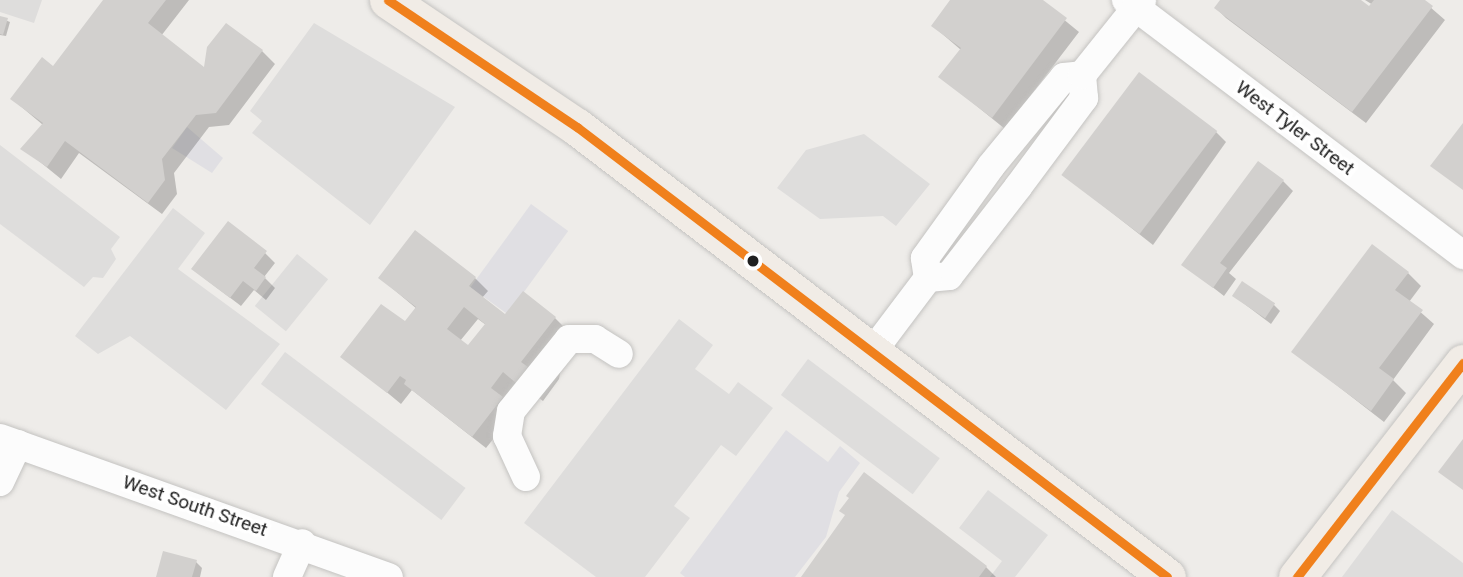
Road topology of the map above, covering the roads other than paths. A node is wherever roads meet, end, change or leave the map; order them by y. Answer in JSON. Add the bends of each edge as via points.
{"nodes":[{"id":1,"x":388,"y":0,"type":"edge"},
{"id":2,"x":1135,"y":2,"type":"edge"},
{"id":3,"x":1082,"y":75,"type":"junction"},
{"id":4,"x":1463,"y":255,"type":"edge"},
{"id":5,"x":928,"y":278,"type":"junction"},
{"id":6,"x":873,"y":351,"type":"junction"},
{"id":7,"x":619,"y":354,"type":"dead end"},
{"id":8,"x":1463,"y":363,"type":"edge"},
{"id":9,"x":9,"y":441,"type":"edge"},
{"id":10,"x":526,"y":477,"type":"dead end"},
{"id":11,"x":0,"y":482,"type":"edge"},
{"id":12,"x":302,"y":543,"type":"junction"},
{"id":13,"x":287,"y":577,"type":"edge"},
{"id":14,"x":389,"y":577,"type":"edge"},
{"id":15,"x":1167,"y":577,"type":"edge"},
{"id":16,"x":1297,"y":577,"type":"edge"}],
"edges":[{"from":1,"to":6,"type":"main road","via":[[548,105]]},
{"from":2,"to":3,"type":"street"},
{"from":2,"to":4,"type":"street","name":"West Tyler Street"},
{"from":3,"to":5,"type":"street","via":[[1064,77],[991,166],[925,258]]},
{"from":3,"to":5,"type":"street","via":[[1084,98],[1018,187],[949,276]]},
{"from":5,"to":6,"type":"street"},
{"from":6,"to":15,"type":"main road"},
{"from":7,"to":10,"type":"street","via":[[595,339],[569,339],[511,411],[506,430]]},
{"from":8,"to":16,"type":"main road"},
{"from":9,"to":11,"type":"street"},
{"from":9,"to":12,"type":"street","name":"West South Street"},
{"from":12,"to":13,"type":"street"},
{"from":12,"to":14,"type":"street","name":"West South Street"}]}
